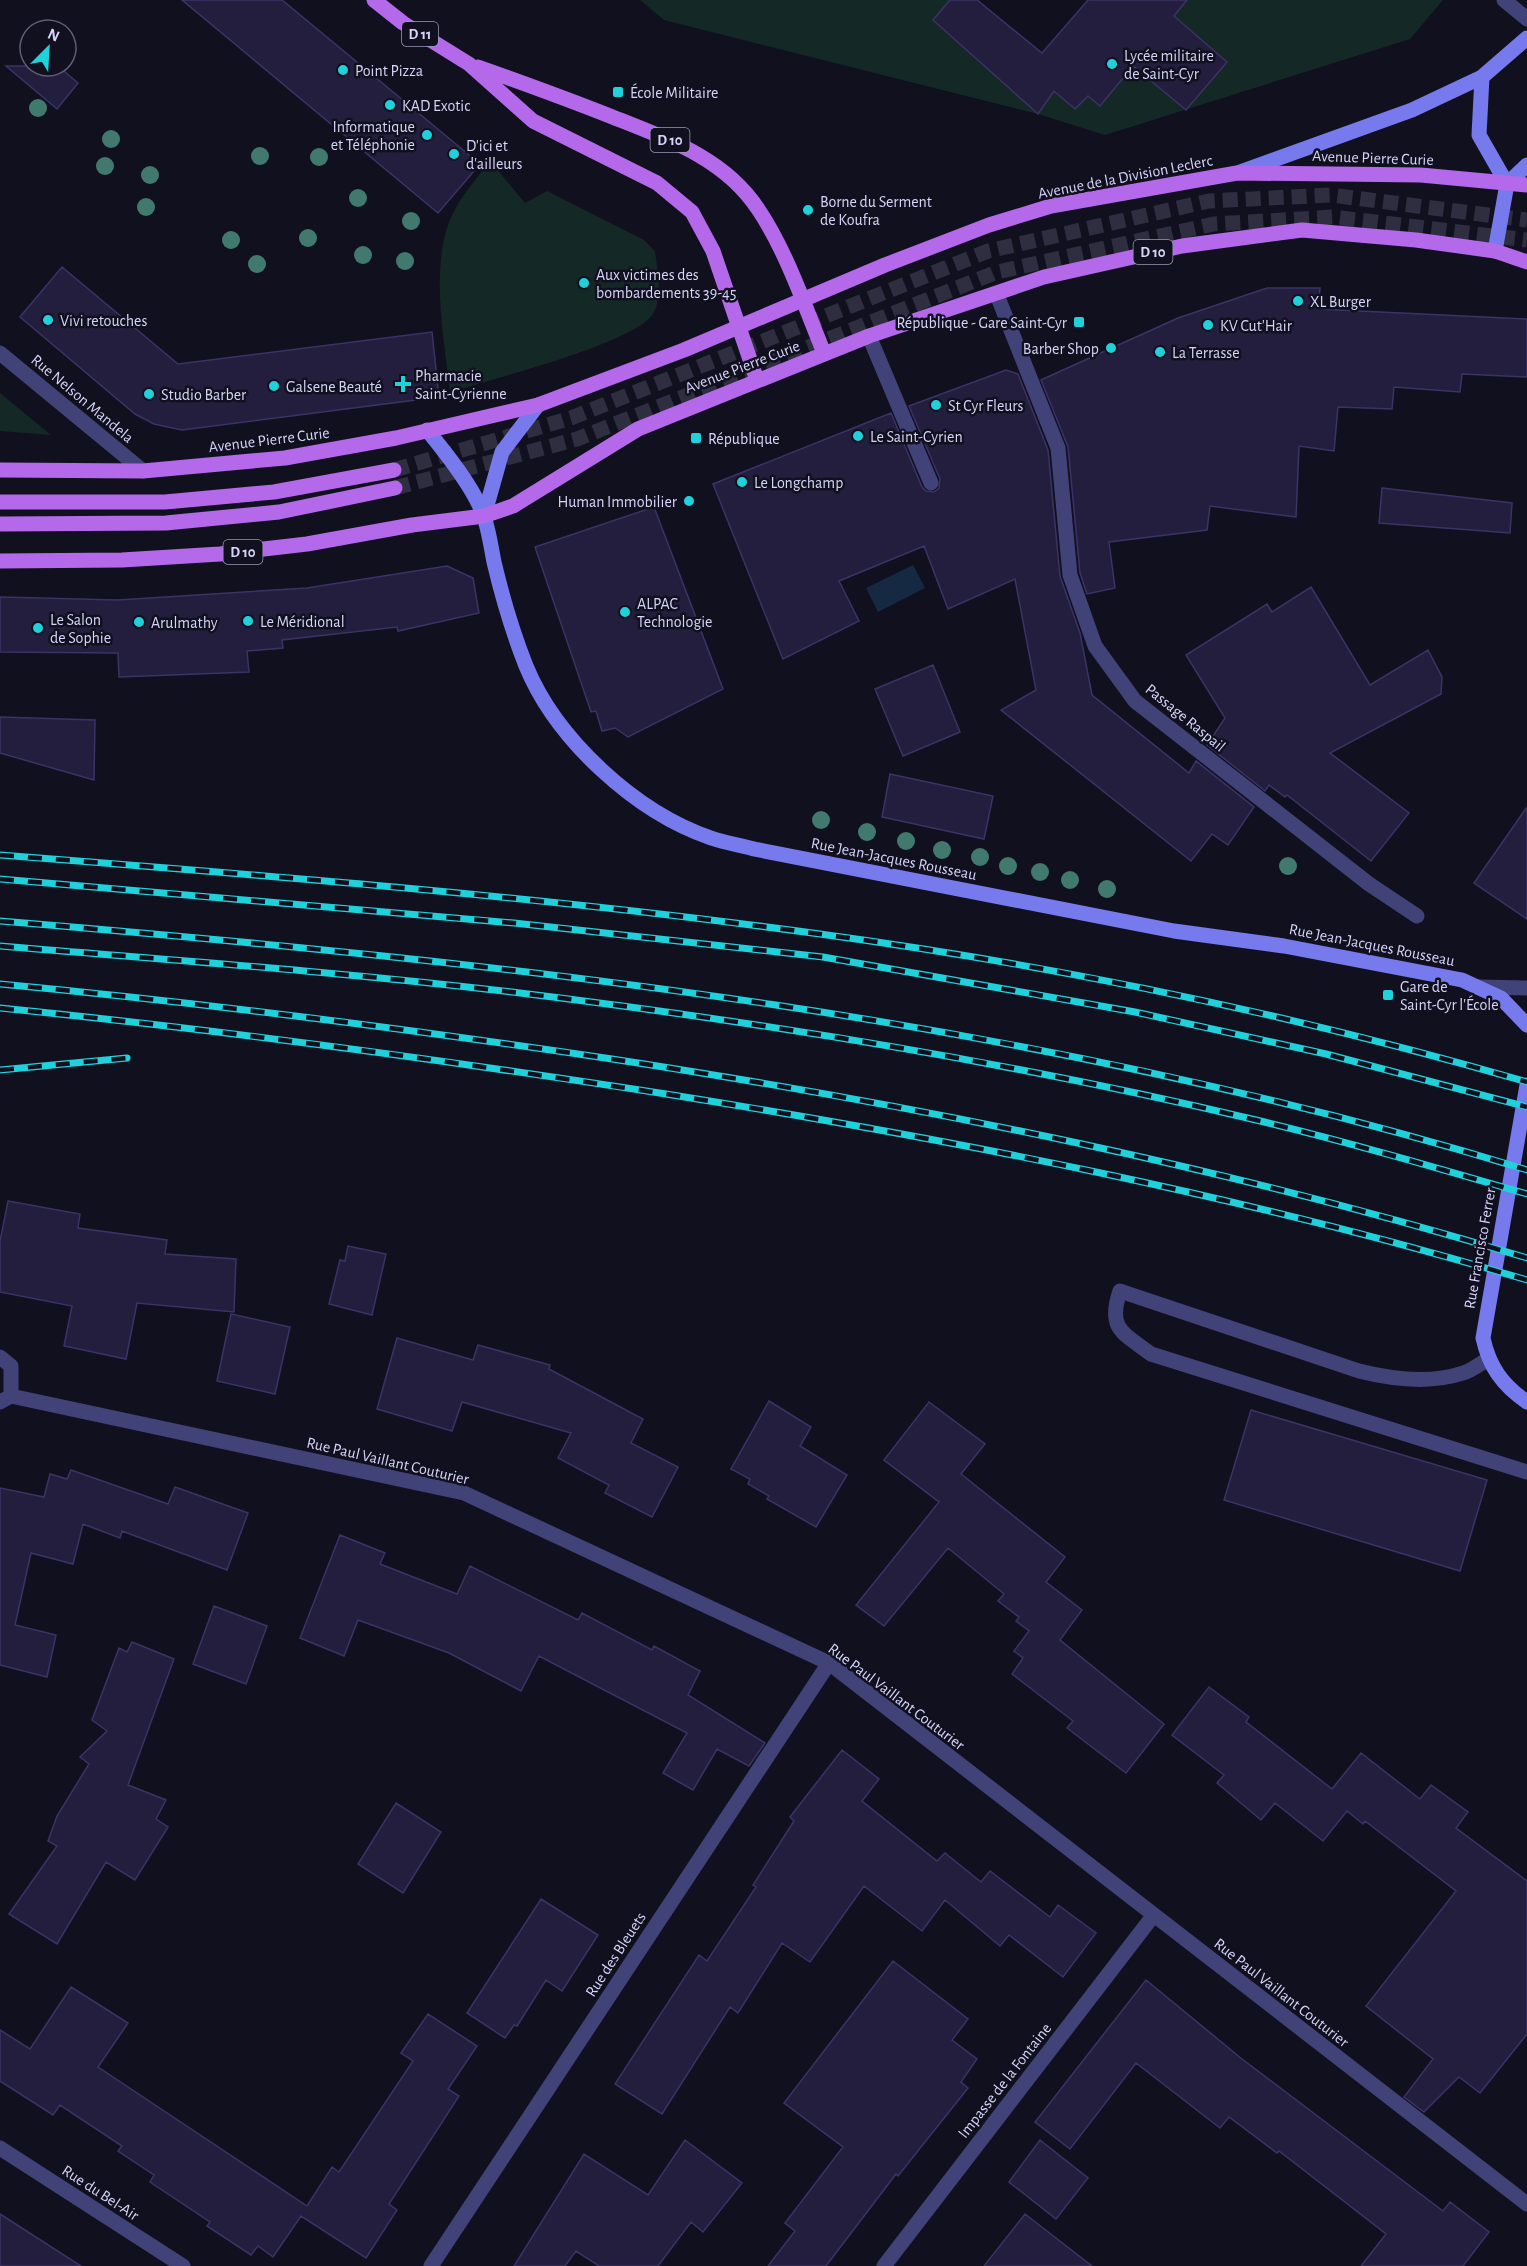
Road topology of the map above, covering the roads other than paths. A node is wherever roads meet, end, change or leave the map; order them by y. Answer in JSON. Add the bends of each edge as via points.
{"nodes":[{"id":1,"x":374,"y":0,"type":"edge"},
{"id":2,"x":1504,"y":0,"type":"edge"},
{"id":3,"x":1527,"y":19,"type":"edge"},
{"id":4,"x":1527,"y":38,"type":"edge"},
{"id":5,"x":470,"y":64,"type":"junction"},
{"id":6,"x":1482,"y":77,"type":"junction"},
{"id":7,"x":1527,"y":165,"type":"edge"},
{"id":8,"x":1237,"y":173,"type":"junction"},
{"id":9,"x":1507,"y":184,"type":"junction"},
{"id":10,"x":1527,"y":185,"type":"edge"},
{"id":11,"x":1495,"y":251,"type":"junction"},
{"id":12,"x":1527,"y":262,"type":"edge"},
{"id":13,"x":997,"y":294,"type":"junction"},
{"id":14,"x":801,"y":299,"type":"junction"},
{"id":15,"x":740,"y":325,"type":"junction"},
{"id":16,"x":869,"y":336,"type":"junction"},
{"id":17,"x":0,"y":353,"type":"edge"},
{"id":18,"x":824,"y":353,"type":"junction"},
{"id":19,"x":757,"y":380,"type":"junction"},
{"id":20,"x":538,"y":405,"type":"junction"},
{"id":21,"x":427,"y":430,"type":"junction"},
{"id":22,"x":0,"y":470,"type":"edge"},
{"id":23,"x":394,"y":470,"type":"tunnel mouth"},
{"id":24,"x":143,"y":471,"type":"junction"},
{"id":25,"x":931,"y":483,"type":"dead end"},
{"id":26,"x":395,"y":488,"type":"tunnel mouth"},
{"id":27,"x":0,"y":502,"type":"edge"},
{"id":28,"x":484,"y":516,"type":"junction"},
{"id":29,"x":0,"y":525,"type":"edge"},
{"id":30,"x":0,"y":561,"type":"edge"},
{"id":31,"x":1417,"y":916,"type":"dead end"},
{"id":32,"x":1478,"y":987,"type":"junction"},
{"id":33,"x":1527,"y":988,"type":"edge"},
{"id":34,"x":1527,"y":1025,"type":"edge"},
{"id":35,"x":1527,"y":1085,"type":"edge"},
{"id":36,"x":0,"y":1357,"type":"edge"},
{"id":37,"x":1488,"y":1359,"type":"junction"},
{"id":38,"x":6,"y":1399,"type":"edge"},
{"id":39,"x":1527,"y":1402,"type":"edge"},
{"id":40,"x":1527,"y":1472,"type":"edge"},
{"id":41,"x":829,"y":1663,"type":"junction"},
{"id":42,"x":1153,"y":1916,"type":"junction"},
{"id":43,"x":0,"y":2148,"type":"edge"},
{"id":44,"x":1527,"y":2204,"type":"edge"},
{"id":45,"x":183,"y":2266,"type":"edge"},
{"id":46,"x":431,"y":2266,"type":"edge"},
{"id":47,"x":884,"y":2266,"type":"edge"}],
"edges":[{"from":1,"to":5,"type":"main road","number":"D 11","via":[[403,23]]},
{"from":2,"to":3,"type":"street"},
{"from":4,"to":6,"type":"street","name":"Avenue de la Division Leclerc"},
{"from":5,"to":14,"type":"main road","number":"D 10","via":[[683,145],[723,170],[758,208]]},
{"from":5,"to":15,"type":"main road","via":[[533,121],[657,183],[692,212],[713,251]]},
{"from":6,"to":8,"type":"street","name":"Avenue de la Division Leclerc","via":[[1412,110]]},
{"from":6,"to":9,"type":"street","via":[[1479,135]]},
{"from":7,"to":9,"type":"street"},
{"from":8,"to":9,"type":"main road","name":"Avenue Pierre Curie","via":[[1421,175]]},
{"from":8,"to":14,"type":"main road","name":"Avenue de la Division Leclerc","via":[[1051,206],[989,225]]},
{"from":9,"to":10,"type":"main road"},
{"from":9,"to":11,"type":"street"},
{"from":11,"to":12,"type":"main road","number":"D 10"},
{"from":11,"to":13,"type":"main road","number":"D 10","via":[[1302,230],[1182,246],[1044,277]]},
{"from":13,"to":16,"type":"main road","number":"D 10"},
{"from":13,"to":31,"type":"street","name":"Passage Raspail","via":[[1058,448],[1070,575],[1095,646],[1135,701],[1369,884]]},
{"from":14,"to":15,"type":"main road","name":"Avenue Pierre Curie"},
{"from":14,"to":18,"type":"main road"},
{"from":15,"to":19,"type":"main road"},
{"from":15,"to":20,"type":"main road","name":"Avenue Pierre Curie"},
{"from":16,"to":18,"type":"main road","number":"D 10"},
{"from":16,"to":25,"type":"street"},
{"from":17,"to":24,"type":"street","name":"Rue Nelson Mandela"},
{"from":18,"to":19,"type":"main road","name":"Avenue Pierre Curie","number":"D 10"},
{"from":19,"to":28,"type":"main road","name":"Avenue Pierre Curie","number":"D 10","via":[[638,429],[513,506]]},
{"from":20,"to":21,"type":"main road","name":"Avenue Pierre Curie"},
{"from":20,"to":28,"type":"street","via":[[502,452]]},
{"from":21,"to":24,"type":"main road","name":"Avenue Pierre Curie","via":[[285,458]]},
{"from":21,"to":28,"type":"street","via":[[451,460]]},
{"from":22,"to":24,"type":"main road","name":"Avenue Pierre Curie"},
{"from":23,"to":27,"type":"main road","via":[[274,492],[165,502]]},
{"from":26,"to":29,"type":"main road","number":"D 10","via":[[279,512],[166,523]]},
{"from":28,"to":30,"type":"main road","name":"Avenue Pierre Curie","number":"D 10","via":[[220,554]]},
{"from":28,"to":32,"type":"street","name":"Rue Jean-Jacques Rousseau","via":[[526,667],[562,729],[624,788],[662,814],[709,837],[1174,931],[1284,945],[1462,980]]},
{"from":32,"to":33,"type":"street"},
{"from":32,"to":34,"type":"street","via":[[1501,998]]},
{"from":35,"to":37,"type":"street","name":"Rue Francisco Ferrer","via":[[1486,1312],[1483,1338]]},
{"from":36,"to":38,"type":"street","via":[[11,1366]]},
{"from":37,"to":39,"type":"street","name":"Rue Francisco Ferrer","via":[[1498,1376]]},
{"from":37,"to":40,"type":"street","via":[[1463,1373],[1390,1378],[1120,1291],[1113,1311],[1118,1330],[1151,1354]]},
{"from":38,"to":41,"type":"street","name":"Rue Paul Vaillant Couturier","via":[[464,1493]]},
{"from":41,"to":42,"type":"street","name":"Rue Paul Vaillant Couturier"},
{"from":41,"to":46,"type":"street","name":"Rue des Bleuets"},
{"from":42,"to":44,"type":"street","name":"Rue Paul Vaillant Couturier"},
{"from":42,"to":47,"type":"street","name":"Impasse de la Fontaine"},
{"from":43,"to":45,"type":"street","name":"Rue du Bel-Air"}]}
